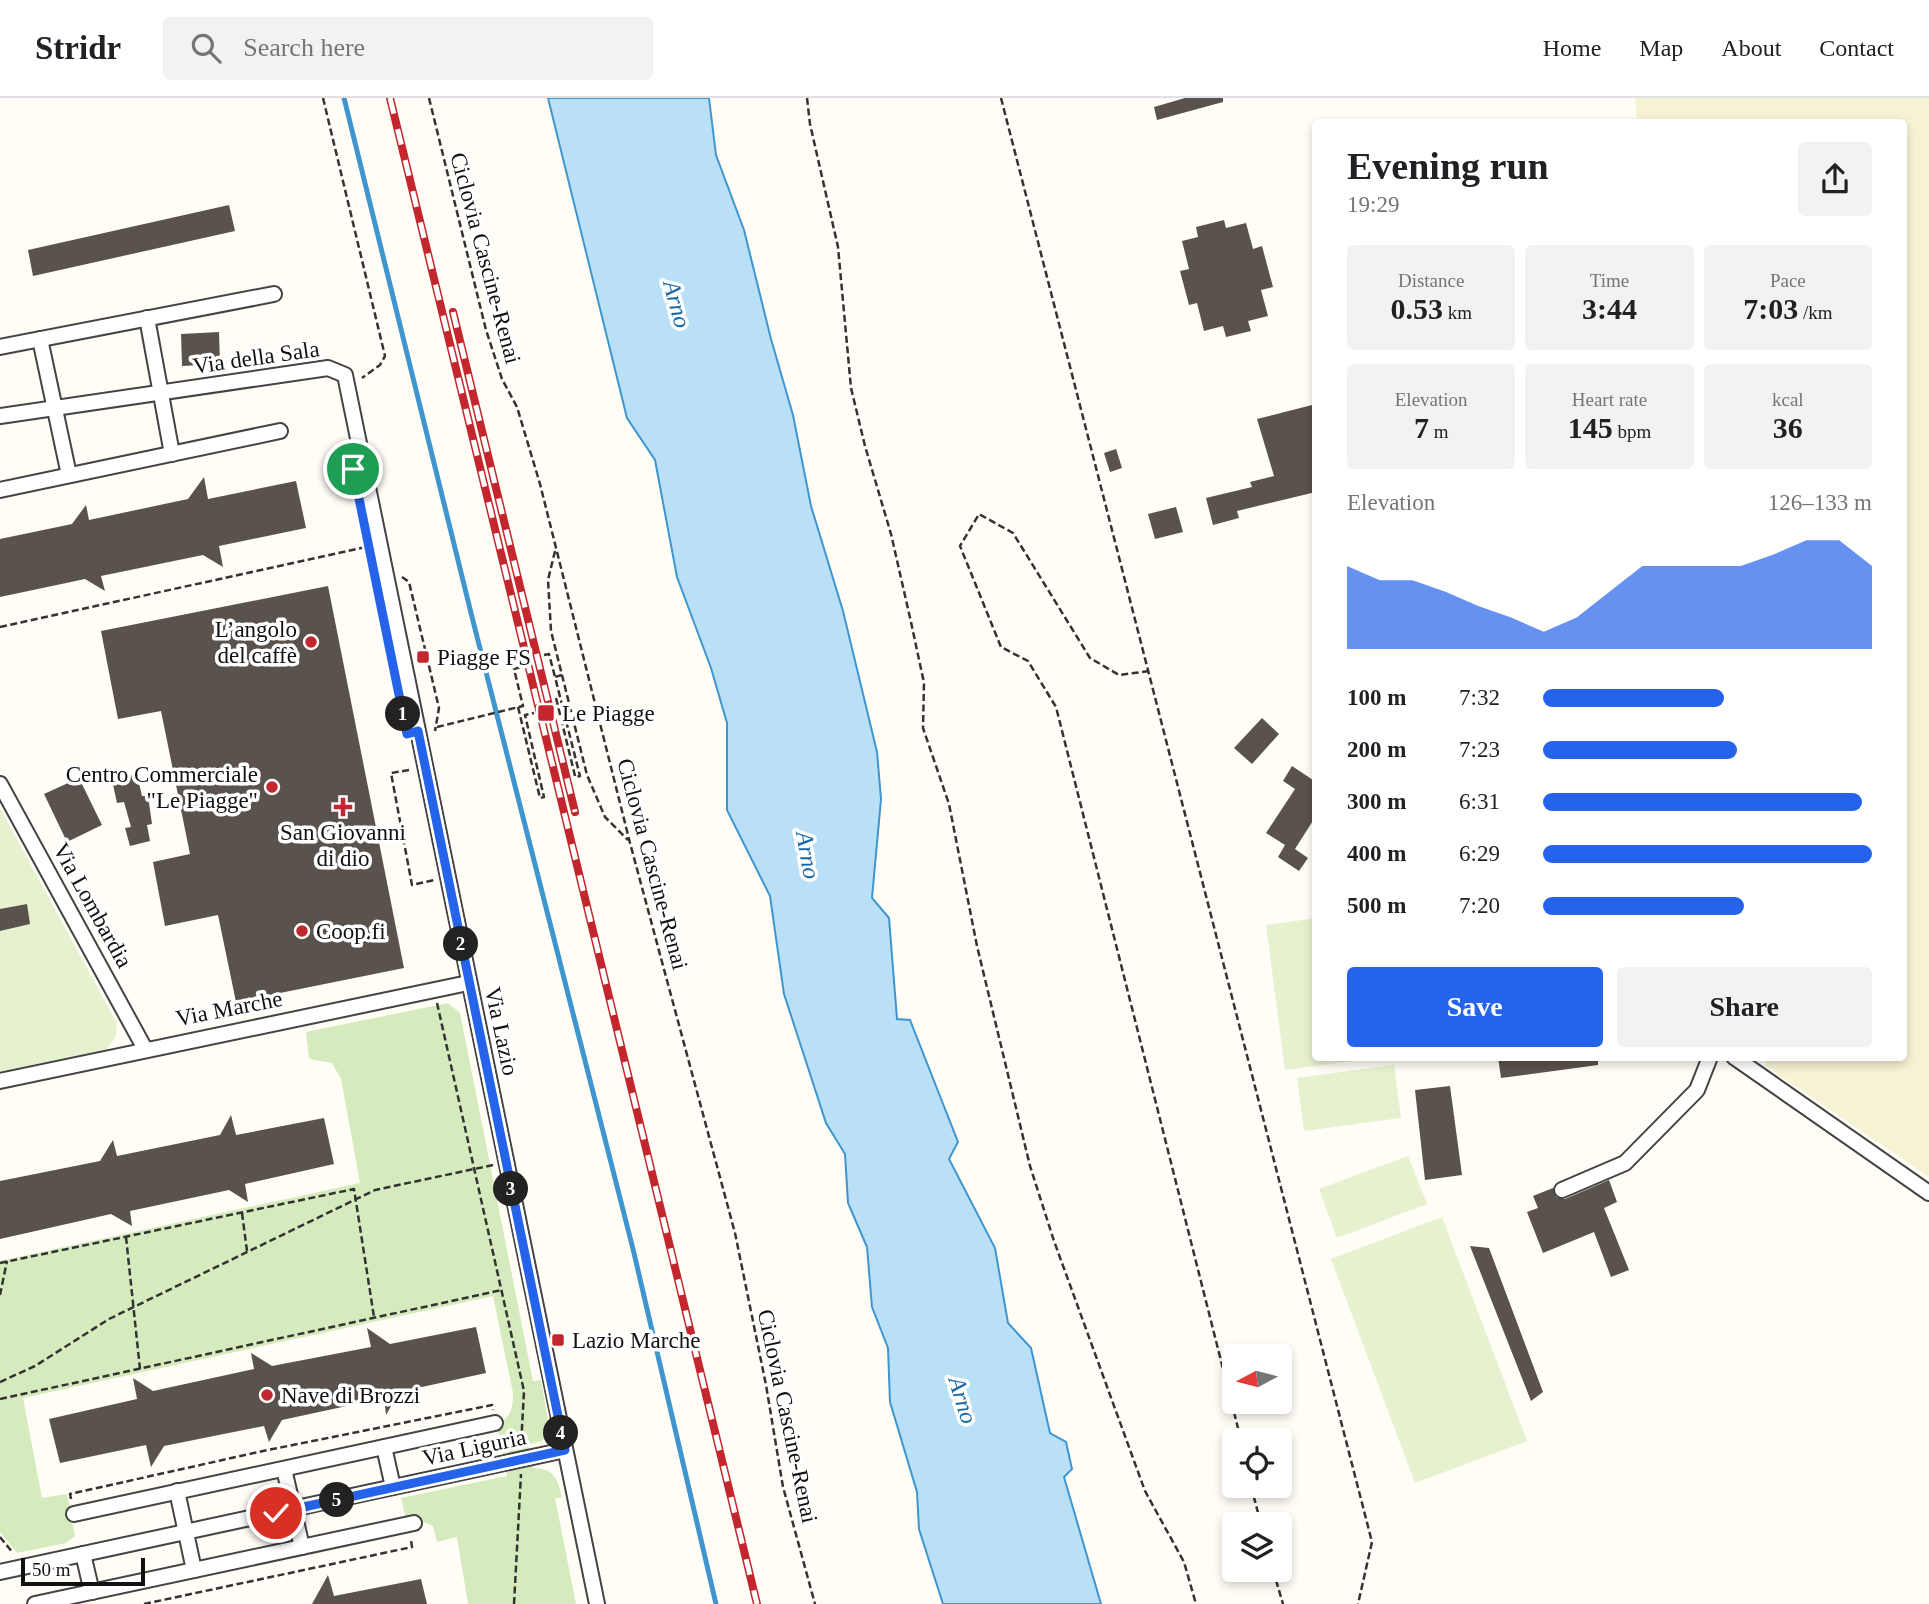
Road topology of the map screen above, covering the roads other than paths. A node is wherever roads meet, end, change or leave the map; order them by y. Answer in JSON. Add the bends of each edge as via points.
{"nodes":[{"id":1,"x":274,"y":294,"type":"dead end"},
{"id":2,"x":147,"y":318,"type":"junction"},
{"id":3,"x":40,"y":339,"type":"junction"},
{"id":4,"x":0,"y":347,"type":"edge"},
{"id":5,"x":347,"y":385,"type":"joint"},
{"id":6,"x":161,"y":392,"type":"junction"},
{"id":7,"x":55,"y":408,"type":"junction"},
{"id":8,"x":0,"y":416,"type":"edge"},
{"id":9,"x":280,"y":432,"type":"dead end"},
{"id":10,"x":172,"y":454,"type":"junction"},
{"id":11,"x":69,"y":475,"type":"junction"},
{"id":12,"x":0,"y":489,"type":"edge"},
{"id":13,"x":0,"y":784,"type":"edge"},
{"id":14,"x":468,"y":984,"type":"junction"},
{"id":15,"x":145,"y":1049,"type":"junction"},
{"id":16,"x":1709,"y":1061,"type":"edge"},
{"id":17,"x":1740,"y":1061,"type":"edge"},
{"id":18,"x":0,"y":1081,"type":"edge"},
{"id":19,"x":1562,"y":1190,"type":"dead end"},
{"id":20,"x":1929,"y":1194,"type":"edge"},
{"id":21,"x":495,"y":1423,"type":"dead end"},
{"id":22,"x":384,"y":1447,"type":"junction"},
{"id":23,"x":565,"y":1450,"type":"junction"},
{"id":24,"x":284,"y":1469,"type":"junction"},
{"id":25,"x":393,"y":1488,"type":"junction"},
{"id":26,"x":177,"y":1491,"type":"junction"},
{"id":27,"x":293,"y":1510,"type":"junction"},
{"id":28,"x":74,"y":1514,"type":"dead end"},
{"id":29,"x":411,"y":1524,"type":"road end"},
{"id":30,"x":186,"y":1532,"type":"junction"},
{"id":31,"x":302,"y":1548,"type":"junction"},
{"id":32,"x":83,"y":1554,"type":"junction"},
{"id":33,"x":194,"y":1570,"type":"junction"},
{"id":34,"x":0,"y":1572,"type":"edge"},
{"id":35,"x":92,"y":1592,"type":"junction"},
{"id":36,"x":34,"y":1604,"type":"edge"},
{"id":37,"x":597,"y":1604,"type":"edge"}],
"edges":[{"from":1,"to":2,"type":"street"},
{"from":2,"to":3,"type":"street"},
{"from":2,"to":6,"type":"street"},
{"from":3,"to":4,"type":"street"},
{"from":3,"to":7,"type":"street"},
{"from":5,"to":6,"type":"street","name":"Via della Sala","via":[[345,375],[328,368]]},
{"from":5,"to":14,"type":"street","name":"Via Lazio"},
{"from":6,"to":7,"type":"street","name":"Via della Sala"},
{"from":6,"to":10,"type":"street"},
{"from":7,"to":8,"type":"street","name":"Via della Sala"},
{"from":7,"to":11,"type":"street"},
{"from":9,"to":10,"type":"street"},
{"from":10,"to":11,"type":"street"},
{"from":11,"to":12,"type":"street"},
{"from":13,"to":15,"type":"street","name":"Via Lombardia"},
{"from":14,"to":15,"type":"street","name":"Via Marche"},
{"from":14,"to":23,"type":"street","name":"Via Lazio"},
{"from":15,"to":18,"type":"street","name":"Via Marche"},
{"from":16,"to":19,"type":"street","via":[[1698,1090],[1625,1163]]},
{"from":17,"to":20,"type":"street"},
{"from":21,"to":22,"type":"street","name":"Via Liguria"},
{"from":22,"to":24,"type":"street","name":"Via Liguria"},
{"from":22,"to":25,"type":"street"},
{"from":23,"to":25,"type":"street","name":"Via Liguria"},
{"from":23,"to":37,"type":"street","name":"Via Lazio"},
{"from":24,"to":26,"type":"street","name":"Via Liguria"},
{"from":24,"to":27,"type":"street"},
{"from":25,"to":27,"type":"street","name":"Via Liguria"},
{"from":26,"to":28,"type":"street","name":"Via Liguria"},
{"from":26,"to":30,"type":"street"},
{"from":27,"to":30,"type":"street","name":"Via Liguria"},
{"from":27,"to":31,"type":"street"},
{"from":29,"to":31,"type":"street"},
{"from":30,"to":32,"type":"street","name":"Via Liguria"},
{"from":30,"to":33,"type":"street"},
{"from":31,"to":33,"type":"street"},
{"from":32,"to":34,"type":"street","name":"Via Liguria"},
{"from":32,"to":35,"type":"street"},
{"from":33,"to":35,"type":"street"},
{"from":35,"to":36,"type":"street"}]}
